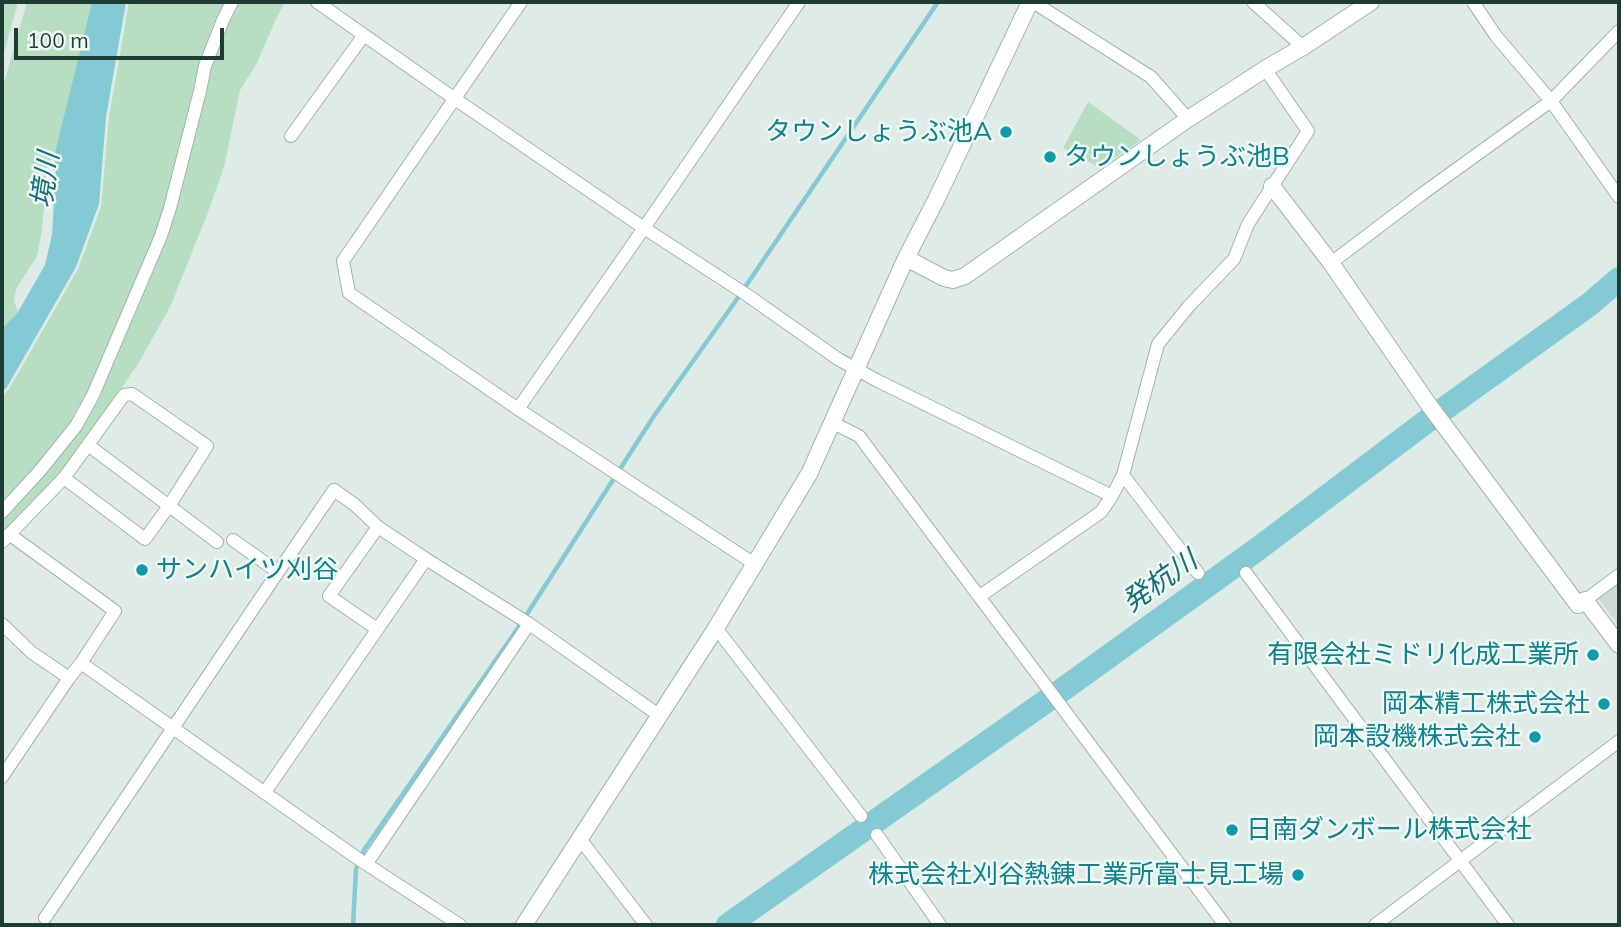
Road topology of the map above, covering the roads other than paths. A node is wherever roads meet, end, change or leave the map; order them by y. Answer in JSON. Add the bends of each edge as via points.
{"nodes":[{"id":1,"x":232,"y":2,"type":"edge"},
{"id":2,"x":317,"y":2,"type":"edge"},
{"id":3,"x":521,"y":2,"type":"edge"},
{"id":4,"x":799,"y":2,"type":"edge"},
{"id":5,"x":1032,"y":2,"type":"edge"},
{"id":6,"x":1254,"y":2,"type":"edge"},
{"id":7,"x":1371,"y":2,"type":"edge"},
{"id":8,"x":1472,"y":2,"type":"edge"},
{"id":9,"x":1619,"y":31,"type":"edge"},
{"id":10,"x":364,"y":35,"type":"junction"},
{"id":11,"x":1303,"y":47,"type":"junction"},
{"id":12,"x":1265,"y":69,"type":"junction"},
{"id":13,"x":455,"y":99,"type":"junction"},
{"id":14,"x":1551,"y":101,"type":"junction"},
{"id":15,"x":1188,"y":119,"type":"junction"},
{"id":16,"x":292,"y":136,"type":"dead end"},
{"id":17,"x":1272,"y":186,"type":"junction"},
{"id":18,"x":1619,"y":197,"type":"edge"},
{"id":19,"x":644,"y":228,"type":"junction"},
{"id":20,"x":906,"y":258,"type":"junction"},
{"id":21,"x":1331,"y":263,"type":"junction"},
{"id":22,"x":856,"y":368,"type":"junction"},
{"id":23,"x":518,"y":409,"type":"junction"},
{"id":24,"x":832,"y":423,"type":"junction"},
{"id":25,"x":88,"y":445,"type":"junction"},
{"id":26,"x":1123,"y":475,"type":"junction"},
{"id":27,"x":64,"y":478,"type":"junction"},
{"id":28,"x":1112,"y":496,"type":"junction"},
{"id":29,"x":169,"y":506,"type":"junction"},
{"id":30,"x":2,"y":512,"type":"edge"},
{"id":31,"x":378,"y":527,"type":"junction"},
{"id":32,"x":5,"y":538,"type":"edge"},
{"id":33,"x":233,"y":540,"type":"dead end"},
{"id":34,"x":217,"y":542,"type":"dead end"},
{"id":35,"x":426,"y":559,"type":"junction"},
{"id":36,"x":756,"y":565,"type":"junction"},
{"id":37,"x":278,"y":572,"type":"junction"},
{"id":38,"x":1199,"y":573,"type":"dead end"},
{"id":39,"x":1246,"y":573,"type":"dead end"},
{"id":40,"x":1619,"y":575,"type":"edge"},
{"id":41,"x":980,"y":596,"type":"junction"},
{"id":42,"x":1582,"y":603,"type":"junction"},
{"id":43,"x":524,"y":621,"type":"junction"},
{"id":44,"x":2,"y":624,"type":"edge"},
{"id":45,"x":716,"y":628,"type":"junction"},
{"id":46,"x":377,"y":629,"type":"junction"},
{"id":47,"x":1619,"y":645,"type":"edge"},
{"id":48,"x":81,"y":663,"type":"junction"},
{"id":49,"x":69,"y":678,"type":"junction"},
{"id":50,"x":660,"y":716,"type":"junction"},
{"id":51,"x":173,"y":726,"type":"junction"},
{"id":52,"x":1619,"y":741,"type":"edge"},
{"id":53,"x":2,"y":777,"type":"edge"},
{"id":54,"x":265,"y":792,"type":"junction"},
{"id":55,"x":861,"y":816,"type":"dead end"},
{"id":56,"x":877,"y":835,"type":"dead end"},
{"id":57,"x":580,"y":839,"type":"junction"},
{"id":58,"x":362,"y":860,"type":"junction"},
{"id":59,"x":1461,"y":862,"type":"junction"},
{"id":60,"x":45,"y":918,"type":"dead end"},
{"id":61,"x":460,"y":925,"type":"edge"},
{"id":62,"x":524,"y":925,"type":"edge"},
{"id":63,"x":646,"y":925,"type":"edge"},
{"id":64,"x":940,"y":925,"type":"edge"},
{"id":65,"x":1226,"y":925,"type":"edge"},
{"id":66,"x":1375,"y":925,"type":"edge"},
{"id":67,"x":1508,"y":925,"type":"edge"}],
"edges":[{"from":1,"to":30,"type":"street","via":[[205,66],[161,236],[93,395],[76,426]]},
{"from":2,"to":10,"type":"street"},
{"from":3,"to":13,"type":"street"},
{"from":4,"to":19,"type":"street"},
{"from":5,"to":15,"type":"street","via":[[1151,78]]},
{"from":5,"to":20,"type":"street"},
{"from":6,"to":11,"type":"street"},
{"from":7,"to":11,"type":"street"},
{"from":8,"to":14,"type":"street"},
{"from":9,"to":14,"type":"street"},
{"from":10,"to":13,"type":"street"},
{"from":10,"to":16,"type":"street"},
{"from":11,"to":12,"type":"street"},
{"from":12,"to":15,"type":"street"},
{"from":12,"to":17,"type":"street","via":[[1308,131]]},
{"from":13,"to":19,"type":"street"},
{"from":13,"to":23,"type":"street","via":[[343,261],[349,293]]},
{"from":14,"to":18,"type":"street"},
{"from":14,"to":21,"type":"street"},
{"from":15,"to":20,"type":"street","via":[[965,276],[944,278]]},
{"from":17,"to":21,"type":"street"},
{"from":17,"to":26,"type":"street","via":[[1248,224],[1234,259],[1158,344]]},
{"from":19,"to":22,"type":"street"},
{"from":19,"to":23,"type":"street"},
{"from":20,"to":22,"type":"street"},
{"from":21,"to":42,"type":"street","via":[[1429,405]]},
{"from":22,"to":24,"type":"street"},
{"from":22,"to":28,"type":"street"},
{"from":23,"to":36,"type":"street"},
{"from":24,"to":36,"type":"street","via":[[809,474]]},
{"from":24,"to":41,"type":"street","via":[[859,436]]},
{"from":25,"to":27,"type":"street"},
{"from":25,"to":29,"type":"street"},
{"from":25,"to":29,"type":"street","via":[[124,395],[132,394],[207,446]]},
{"from":26,"to":28,"type":"street"},
{"from":26,"to":38,"type":"street"},
{"from":27,"to":29,"type":"street","via":[[145,539]]},
{"from":27,"to":32,"type":"street"},
{"from":28,"to":41,"type":"street","via":[[1101,512]]},
{"from":29,"to":34,"type":"street"},
{"from":31,"to":35,"type":"street"},
{"from":31,"to":37,"type":"street","via":[[334,491]]},
{"from":31,"to":46,"type":"street","via":[[329,596]]},
{"from":32,"to":48,"type":"street","via":[[115,611]]},
{"from":33,"to":37,"type":"street"},
{"from":35,"to":43,"type":"street"},
{"from":35,"to":46,"type":"street"},
{"from":36,"to":45,"type":"street"},
{"from":37,"to":51,"type":"street"},
{"from":39,"to":59,"type":"street"},
{"from":40,"to":42,"type":"street"},
{"from":41,"to":65,"type":"street"},
{"from":42,"to":47,"type":"street"},
{"from":43,"to":50,"type":"street"},
{"from":43,"to":58,"type":"street"},
{"from":44,"to":49,"type":"street","via":[[32,653]]},
{"from":45,"to":50,"type":"street"},
{"from":45,"to":55,"type":"street"},
{"from":46,"to":54,"type":"street"},
{"from":48,"to":49,"type":"street"},
{"from":48,"to":51,"type":"street"},
{"from":49,"to":53,"type":"street"},
{"from":50,"to":57,"type":"street"},
{"from":51,"to":54,"type":"street"},
{"from":51,"to":60,"type":"street"},
{"from":52,"to":59,"type":"street"},
{"from":54,"to":58,"type":"street"},
{"from":56,"to":64,"type":"street"},
{"from":57,"to":62,"type":"street"},
{"from":57,"to":63,"type":"street"},
{"from":58,"to":61,"type":"street"},
{"from":59,"to":66,"type":"street"},
{"from":59,"to":67,"type":"street"}]}
